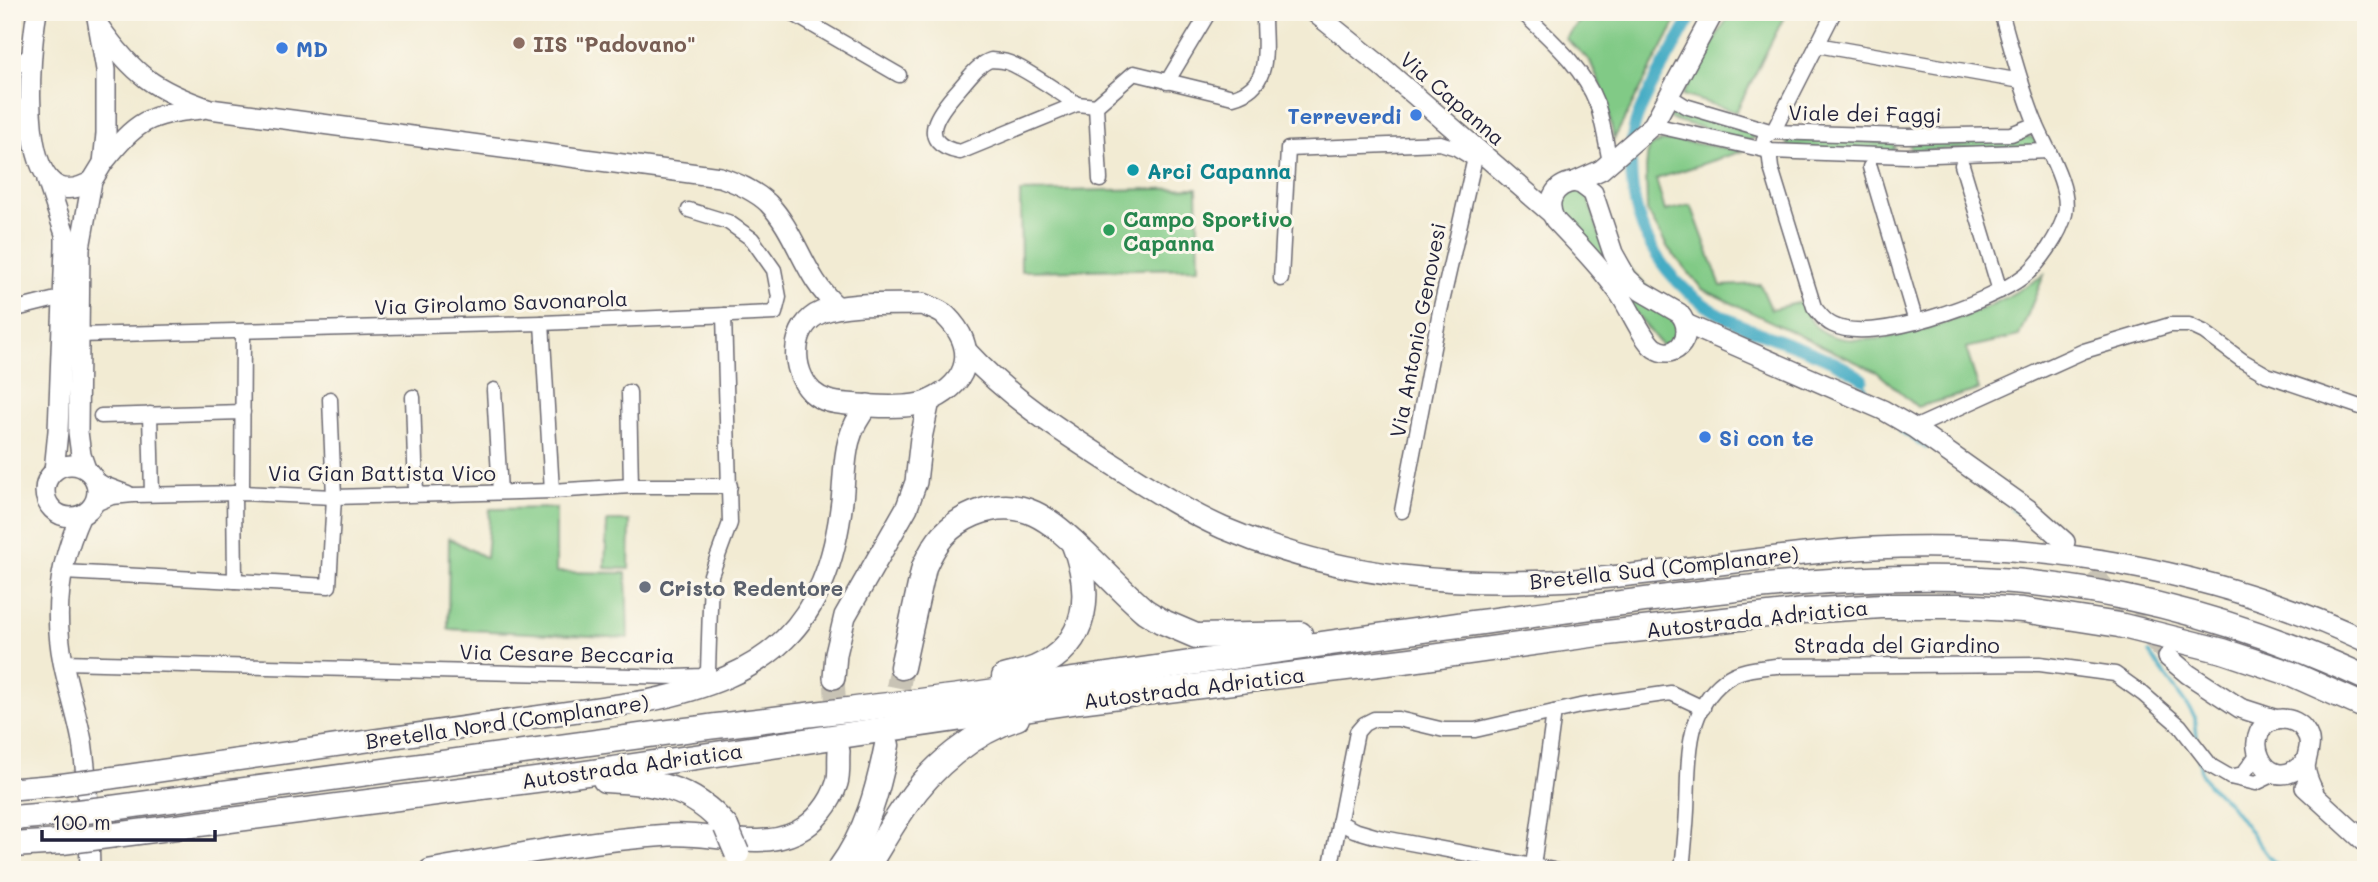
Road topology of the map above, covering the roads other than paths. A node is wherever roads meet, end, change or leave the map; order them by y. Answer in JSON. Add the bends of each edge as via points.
{"nodes":[{"id":1,"x":37,"y":12,"type":"edge"},
{"id":2,"x":789,"y":12,"type":"edge"},
{"id":3,"x":1209,"y":12,"type":"edge"},
{"id":4,"x":1258,"y":12,"type":"edge"},
{"id":5,"x":1314,"y":12,"type":"edge"},
{"id":6,"x":1522,"y":12,"type":"edge"},
{"id":7,"x":1714,"y":12,"type":"edge"},
{"id":8,"x":1834,"y":12,"type":"edge"},
{"id":9,"x":2001,"y":12,"type":"edge"},
{"id":10,"x":98,"y":19,"type":"edge"},
{"id":11,"x":1817,"y":46,"type":"junction"},
{"id":12,"x":31,"y":54,"type":"junction"},
{"id":13,"x":12,"y":69,"type":"edge"},
{"id":14,"x":899,"y":75,"type":"dead end"},
{"id":15,"x":2021,"y":81,"type":"junction"},
{"id":16,"x":1167,"y":82,"type":"junction"},
{"id":17,"x":1669,"y":96,"type":"junction"},
{"id":18,"x":12,"y":100,"type":"edge"},
{"id":19,"x":1077,"y":104,"type":"junction"},
{"id":20,"x":1096,"y":106,"type":"junction"},
{"id":21,"x":210,"y":109,"type":"junction"},
{"id":22,"x":32,"y":123,"type":"junction"},
{"id":23,"x":2036,"y":124,"type":"junction"},
{"id":24,"x":1653,"y":125,"type":"junction"},
{"id":25,"x":1773,"y":132,"type":"junction"},
{"id":26,"x":1769,"y":151,"type":"junction"},
{"id":27,"x":2049,"y":151,"type":"junction"},
{"id":28,"x":1475,"y":154,"type":"junction"},
{"id":29,"x":103,"y":163,"type":"junction"},
{"id":30,"x":1962,"y":165,"type":"dead end"},
{"id":31,"x":1606,"y":166,"type":"junction"},
{"id":32,"x":1870,"y":167,"type":"dead end"},
{"id":33,"x":47,"y":180,"type":"junction"},
{"id":34,"x":1101,"y":180,"type":"dead end"},
{"id":35,"x":92,"y":181,"type":"junction"},
{"id":36,"x":1565,"y":186,"type":"junction"},
{"id":37,"x":1593,"y":193,"type":"junction"},
{"id":38,"x":1528,"y":194,"type":"junction"},
{"id":39,"x":690,"y":210,"type":"dead end"},
{"id":40,"x":1552,"y":214,"type":"junction"},
{"id":41,"x":811,"y":276,"type":"junction"},
{"id":42,"x":1280,"y":279,"type":"dead end"},
{"id":43,"x":2000,"y":291,"type":"junction"},
{"id":44,"x":64,"y":297,"type":"junction"},
{"id":45,"x":838,"y":307,"type":"junction"},
{"id":46,"x":12,"y":310,"type":"edge"},
{"id":47,"x":724,"y":315,"type":"junction"},
{"id":48,"x":808,"y":319,"type":"junction"},
{"id":49,"x":1916,"y":322,"type":"junction"},
{"id":50,"x":542,"y":323,"type":"junction"},
{"id":51,"x":243,"y":331,"type":"junction"},
{"id":52,"x":1685,"y":333,"type":"junction"},
{"id":53,"x":78,"y":335,"type":"junction"},
{"id":54,"x":967,"y":352,"type":"junction"},
{"id":55,"x":999,"y":385,"type":"junction"},
{"id":56,"x":952,"y":386,"type":"junction"},
{"id":57,"x":494,"y":390,"type":"dead end"},
{"id":58,"x":628,"y":392,"type":"dead end"},
{"id":59,"x":413,"y":397,"type":"dead end"},
{"id":60,"x":330,"y":399,"type":"dead end"},
{"id":61,"x":929,"y":401,"type":"junction"},
{"id":62,"x":828,"y":402,"type":"junction"},
{"id":63,"x":868,"y":405,"type":"junction"},
{"id":64,"x":901,"y":406,"type":"junction"},
{"id":65,"x":2366,"y":409,"type":"edge"},
{"id":66,"x":243,"y":412,"type":"junction"},
{"id":67,"x":150,"y":414,"type":"junction"},
{"id":68,"x":101,"y":416,"type":"dead end"},
{"id":69,"x":1914,"y":428,"type":"junction"},
{"id":70,"x":921,"y":438,"type":"junction"},
{"id":71,"x":846,"y":450,"type":"junction"},
{"id":72,"x":54,"y":471,"type":"junction"},
{"id":73,"x":90,"y":473,"type":"junction"},
{"id":74,"x":631,"y":486,"type":"junction"},
{"id":75,"x":730,"y":486,"type":"junction"},
{"id":76,"x":552,"y":491,"type":"junction"},
{"id":77,"x":500,"y":492,"type":"junction"},
{"id":78,"x":238,"y":493,"type":"junction"},
{"id":79,"x":416,"y":494,"type":"junction"},
{"id":80,"x":133,"y":495,"type":"junction"},
{"id":81,"x":152,"y":495,"type":"junction"},
{"id":82,"x":334,"y":497,"type":"junction"},
{"id":83,"x":87,"y":510,"type":"junction"},
{"id":84,"x":1402,"y":510,"type":"dead end"},
{"id":85,"x":56,"y":512,"type":"junction"},
{"id":86,"x":1073,"y":542,"type":"junction"},
{"id":87,"x":2065,"y":542,"type":"tunnel mouth"},
{"id":88,"x":64,"y":563,"type":"junction"},
{"id":89,"x":235,"y":581,"type":"junction"},
{"id":90,"x":1406,"y":632,"type":"junction"},
{"id":91,"x":2366,"y":641,"type":"edge"},
{"id":92,"x":2168,"y":657,"type":"tunnel mouth"},
{"id":93,"x":63,"y":662,"type":"junction"},
{"id":94,"x":902,"y":667,"type":"tunnel mouth"},
{"id":95,"x":834,"y":677,"type":"tunnel mouth"},
{"id":96,"x":2366,"y":678,"type":"edge"},
{"id":97,"x":1079,"y":701,"type":"junction"},
{"id":98,"x":919,"y":702,"type":"junction"},
{"id":99,"x":2366,"y":707,"type":"edge"},
{"id":100,"x":1703,"y":708,"type":"junction"},
{"id":101,"x":2240,"y":708,"type":"junction"},
{"id":102,"x":1554,"y":712,"type":"junction"},
{"id":103,"x":2277,"y":720,"type":"junction"},
{"id":104,"x":887,"y":745,"type":"tunnel mouth"},
{"id":105,"x":2258,"y":746,"type":"junction"},
{"id":106,"x":839,"y":751,"type":"tunnel mouth"},
{"id":107,"x":2305,"y":762,"type":"junction"},
{"id":108,"x":2281,"y":773,"type":"junction"},
{"id":109,"x":559,"y":777,"type":"junction"},
{"id":110,"x":2230,"y":777,"type":"junction"},
{"id":111,"x":12,"y":789,"type":"edge"},
{"id":112,"x":2314,"y":793,"type":"junction"},
{"id":113,"x":12,"y":818,"type":"edge"},
{"id":114,"x":1339,"y":822,"type":"junction"},
{"id":115,"x":2366,"y":843,"type":"edge"},
{"id":116,"x":12,"y":845,"type":"edge"},
{"id":117,"x":738,"y":861,"type":"edge"},
{"id":118,"x":1533,"y":866,"type":"junction"},
{"id":119,"x":90,"y":870,"type":"edge"},
{"id":120,"x":430,"y":870,"type":"edge"},
{"id":121,"x":839,"y":870,"type":"edge"},
{"id":122,"x":865,"y":870,"type":"edge"},
{"id":123,"x":1330,"y":870,"type":"edge"},
{"id":124,"x":1554,"y":870,"type":"edge"},
{"id":125,"x":1682,"y":870,"type":"edge"}],
"edges":[{"from":1,"to":12,"type":"main road"},
{"from":2,"to":14,"type":"street"},
{"from":3,"to":16,"type":"street"},
{"from":4,"to":16,"type":"street","via":[[1264,16],[1264,67],[1248,93],[1233,97]]},
{"from":5,"to":28,"type":"main road","name":"Via Capanna","via":[[1381,66]]},
{"from":6,"to":31,"type":"street","via":[[1555,43],[1588,86],[1597,105]]},
{"from":7,"to":17,"type":"main road"},
{"from":8,"to":11,"type":"street"},
{"from":9,"to":15,"type":"street"},
{"from":10,"to":21,"type":"main road","via":[[123,58],[147,81]]},
{"from":10,"to":29,"type":"main road","via":[[106,70]]},
{"from":11,"to":15,"type":"street"},
{"from":11,"to":25,"type":"street"},
{"from":12,"to":13,"type":"street"},
{"from":12,"to":22,"type":"main road"},
{"from":15,"to":23,"type":"street"},
{"from":16,"to":20,"type":"street","via":[[1134,74]]},
{"from":17,"to":24,"type":"main road"},
{"from":17,"to":25,"type":"street","name":"Viale dei Faggi","via":[[1685,106]]},
{"from":18,"to":22,"type":"street"},
{"from":19,"to":19,"type":"street","via":[[960,152],[937,140],[934,126],[939,111],[992,60],[1007,61]]},
{"from":19,"to":20,"type":"street"},
{"from":20,"to":34,"type":"street"},
{"from":21,"to":29,"type":"main road","via":[[151,117],[129,132]]},
{"from":21,"to":41,"type":"main road","via":[[720,177],[744,186],[779,216]]},
{"from":22,"to":33,"type":"main road"},
{"from":23,"to":25,"type":"street","name":"Viale dei Faggi","via":[[2011,134]]},
{"from":23,"to":27,"type":"street"},
{"from":24,"to":26,"type":"street","name":"Viale dei Faggi"},
{"from":24,"to":31,"type":"main road"},
{"from":25,"to":26,"type":"street","via":[[1777,146]]},
{"from":26,"to":27,"type":"street","name":"Viale dei Faggi","via":[[1915,156]]},
{"from":26,"to":49,"type":"street","via":[[1814,307],[1822,318],[1850,330]]},
{"from":27,"to":43,"type":"street","via":[[2066,200],[2064,216],[2034,268]]},
{"from":28,"to":38,"type":"main road","name":"Via Capanna"},
{"from":28,"to":42,"type":"street","via":[[1440,143],[1288,149]]},
{"from":28,"to":84,"type":"street","name":"Via Antonio Genovesi"},
{"from":29,"to":35,"type":"main road"},
{"from":30,"to":43,"type":"street"},
{"from":31,"to":36,"type":"main road"},
{"from":31,"to":37,"type":"main road"},
{"from":32,"to":49,"type":"street"},
{"from":33,"to":35,"type":"main road","via":[[70,189]]},
{"from":33,"to":44,"type":"main road","via":[[65,234]]},
{"from":35,"to":53,"type":"main road","via":[[80,248]]},
{"from":36,"to":37,"type":"main road","via":[[1581,184]]},
{"from":36,"to":38,"type":"main road","via":[[1547,194]]},
{"from":36,"to":40,"type":"main road","via":[[1551,201]]},
{"from":37,"to":52,"type":"main road","via":[[1613,253],[1627,278],[1679,313]]},
{"from":38,"to":40,"type":"main road","name":"Via Capanna"},
{"from":39,"to":47,"type":"street","name":"Via Girolamo Savonarola","via":[[728,222],[744,233],[774,270],[779,297],[775,313]]},
{"from":40,"to":52,"type":"main road","name":"Via Capanna","via":[[1616,288],[1653,347],[1670,351]]},
{"from":41,"to":45,"type":"main road"},
{"from":41,"to":48,"type":"main road"},
{"from":43,"to":49,"type":"street"},
{"from":44,"to":46,"type":"street"},
{"from":44,"to":72,"type":"main road"},
{"from":45,"to":48,"type":"main road"},
{"from":45,"to":54,"type":"main road","via":[[922,304],[944,314]]},
{"from":47,"to":50,"type":"street","name":"Via Girolamo Savonarola"},
{"from":47,"to":75,"type":"street","name":"Via Cesare Beccaria"},
{"from":48,"to":62,"type":"main road","via":[[795,356],[812,392]]},
{"from":50,"to":51,"type":"street","name":"Via Girolamo Savonarola"},
{"from":50,"to":76,"type":"street"},
{"from":51,"to":53,"type":"street","name":"Via Girolamo Savonarola"},
{"from":51,"to":66,"type":"street"},
{"from":52,"to":69,"type":"main road","via":[[1711,335],[1852,395]]},
{"from":53,"to":73,"type":"main road","via":[[78,432],[81,455]]},
{"from":54,"to":55,"type":"main road","name":"Bretella Sud (Complanare)"},
{"from":54,"to":56,"type":"main road","via":[[964,370]]},
{"from":55,"to":56,"type":"main road","via":[[967,382]]},
{"from":55,"to":91,"type":"main road","name":"Bretella Sud (Complanare)","via":[[1093,452],[1180,505],[1284,551],[1352,570],[1420,580],[1489,583],[1589,579],[1877,548],[2018,551],[2116,563],[2191,580],[2276,604]]},
{"from":56,"to":61,"type":"main road"},
{"from":57,"to":77,"type":"street"},
{"from":58,"to":74,"type":"street"},
{"from":59,"to":79,"type":"street"},
{"from":60,"to":82,"type":"street"},
{"from":61,"to":64,"type":"main road"},
{"from":61,"to":70,"type":"main road"},
{"from":62,"to":63,"type":"main road"},
{"from":62,"to":71,"type":"main road","name":"Bretella Nord (Complanare)"},
{"from":63,"to":64,"type":"main road"},
{"from":63,"to":71,"type":"main road","name":"Bretella Nord (Complanare)","via":[[852,429]]},
{"from":64,"to":70,"type":"main road"},
{"from":65,"to":69,"type":"street","via":[[2267,375],[2204,332],[2189,325],[2170,325],[2084,351]]},
{"from":66,"to":67,"type":"street"},
{"from":66,"to":78,"type":"street"},
{"from":67,"to":68,"type":"street"},
{"from":67,"to":81,"type":"street"},
{"from":69,"to":87,"type":"main road","via":[[2028,509]]},
{"from":70,"to":95,"type":"main road","via":[[916,482],[907,507],[845,616]]},
{"from":71,"to":111,"type":"main road","name":"Bretella Nord (Complanare)","bridge":true,"via":[[834,548],[818,596],[794,630],[762,658],[729,678],[647,701]]},
{"from":72,"to":73,"type":"main road","via":[[70,464]]},
{"from":72,"to":85,"type":"main road","via":[[45,490]]},
{"from":73,"to":80,"type":"street","name":"Via Gian Battista Vico"},
{"from":73,"to":83,"type":"main road","via":[[97,492]]},
{"from":74,"to":75,"type":"street","name":"Via Gian Battista Vico"},
{"from":74,"to":76,"type":"street","name":"Via Gian Battista Vico"},
{"from":75,"to":93,"type":"street","name":"Via Cesare Beccaria","via":[[730,523],[711,575],[708,671],[702,676]]},
{"from":76,"to":77,"type":"street","name":"Via Gian Battista Vico"},
{"from":77,"to":79,"type":"street","name":"Via Gian Battista Vico"},
{"from":78,"to":81,"type":"street","name":"Via Gian Battista Vico"},
{"from":78,"to":82,"type":"street","name":"Via Gian Battista Vico"},
{"from":78,"to":89,"type":"street"},
{"from":79,"to":82,"type":"street","name":"Via Gian Battista Vico"},
{"from":80,"to":81,"type":"street","name":"Via Gian Battista Vico"},
{"from":80,"to":83,"type":"street","name":"Via Gian Battista Vico","via":[[112,497]]},
{"from":82,"to":89,"type":"street","via":[[329,586]]},
{"from":83,"to":85,"type":"main road","via":[[72,517]]},
{"from":83,"to":88,"type":"main road"},
{"from":85,"to":88,"type":"main road"},
{"from":86,"to":90,"type":"highway","via":[[1145,611],[1196,636]]},
{"from":86,"to":94,"type":"highway","via":[[1045,519],[1012,508],[981,511],[950,527],[924,567]]},
{"from":86,"to":98,"type":"highway","via":[[1082,568],[1085,600],[1078,629],[1067,646],[1034,669]]},
{"from":88,"to":89,"type":"street"},
{"from":88,"to":93,"type":"main road","via":[[58,605]]},
{"from":90,"to":96,"type":"highway","name":"Autostrada Adriatica","via":[[1800,583],[1962,578],[2137,600],[2233,625]]},
{"from":90,"to":98,"type":"highway","name":"Autostrada Adriatica"},
{"from":92,"to":101,"type":"main road"},
{"from":93,"to":119,"type":"main road","via":[[81,739]]},
{"from":97,"to":99,"type":"highway","name":"Autostrada Adriatica","via":[[1804,611],[1960,606],[2023,610],[2119,625],[2269,666]]},
{"from":97,"to":109,"type":"highway","name":"Autostrada Adriatica"},
{"from":97,"to":122,"type":"highway","via":[[1002,724],[949,758],[907,803]]},
{"from":98,"to":113,"type":"highway","name":"Autostrada Adriatica","bridge":true},
{"from":100,"to":102,"type":"street","via":[[1671,693]]},
{"from":100,"to":110,"type":"street","name":"Strada del Giardino","via":[[1725,680],[1742,671],[1776,666],[2040,664],[2115,674],[2180,726],[2211,766]]},
{"from":100,"to":125,"type":"street","name":"Strada del Giardino","via":[[1690,748]]},
{"from":101,"to":103,"type":"main road"},
{"from":101,"to":105,"type":"main road"},
{"from":102,"to":114,"type":"street","via":[[1475,730],[1398,719],[1364,724],[1357,732]]},
{"from":102,"to":118,"type":"street"},
{"from":103,"to":105,"type":"main road","via":[[2262,729]]},
{"from":103,"to":107,"type":"main road","via":[[2293,721],[2306,731],[2310,747]]},
{"from":104,"to":121,"type":"highway","via":[[874,802],[858,843]]},
{"from":105,"to":108,"type":"main road","via":[[2262,763]]},
{"from":105,"to":110,"type":"street","via":[[2243,774]]},
{"from":106,"to":120,"type":"main road","via":[[838,781],[829,801],[816,818],[782,837],[754,841],[659,836]]},
{"from":107,"to":108,"type":"main road","via":[[2293,772]]},
{"from":107,"to":112,"type":"main road"},
{"from":108,"to":110,"type":"street","name":"Strada del Giardino","via":[[2256,783]]},
{"from":108,"to":112,"type":"main road"},
{"from":109,"to":116,"type":"highway","name":"Autostrada Adriatica","bridge":true},
{"from":109,"to":117,"type":"highway","bridge":true,"via":[[659,785],[687,794],[711,809],[726,827]]},
{"from":112,"to":115,"type":"main road"},
{"from":114,"to":118,"type":"street","via":[[1378,837]]},
{"from":114,"to":123,"type":"street"},
{"from":118,"to":124,"type":"street"}]}
